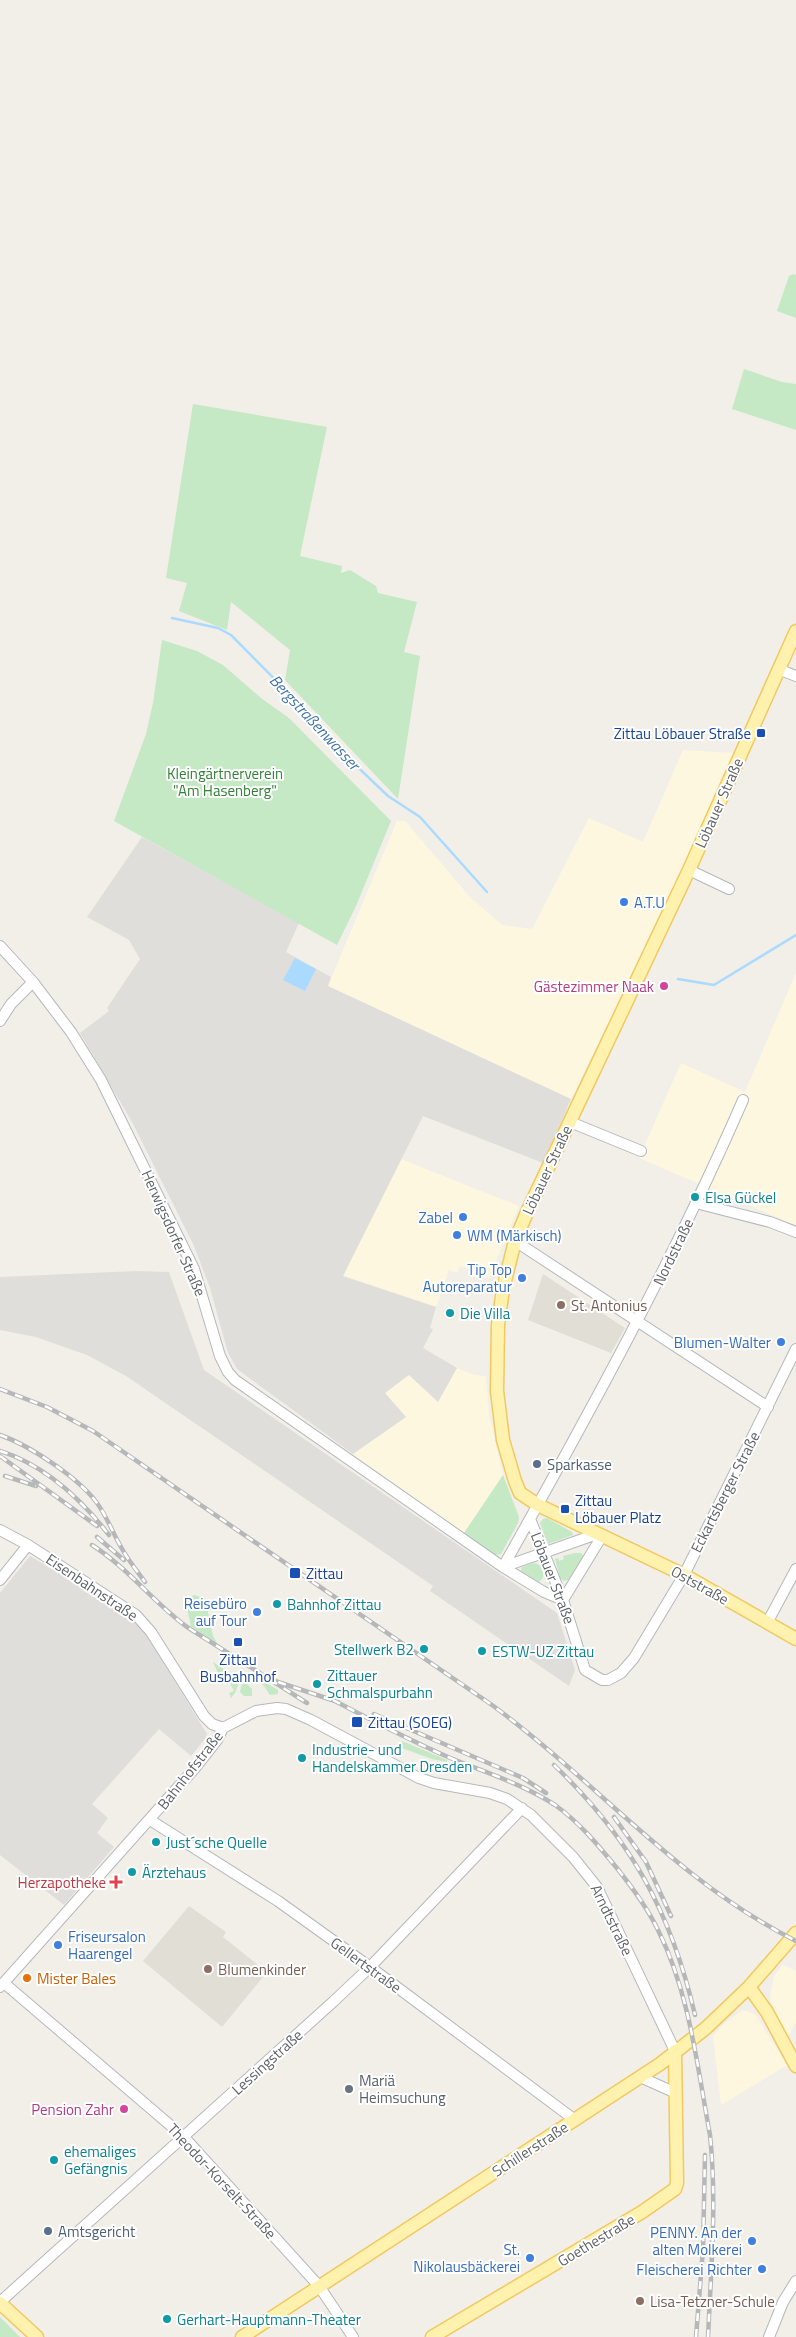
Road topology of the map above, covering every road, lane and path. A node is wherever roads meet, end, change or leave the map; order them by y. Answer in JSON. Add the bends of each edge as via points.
{"nodes":[{"id":1,"x":796,"y":631,"type":"edge"},
{"id":2,"x":778,"y":669,"type":"junction"},
{"id":3,"x":796,"y":676,"type":"edge"},
{"id":4,"x":689,"y":870,"type":"junction"},
{"id":5,"x":729,"y":889,"type":"dead end"},
{"id":6,"x":0,"y":946,"type":"edge"},
{"id":7,"x":32,"y":982,"type":"junction"},
{"id":8,"x":0,"y":1021,"type":"edge"},
{"id":9,"x":742,"y":1100,"type":"dead end"},
{"id":10,"x":570,"y":1122,"type":"junction"},
{"id":11,"x":640,"y":1151,"type":"dead end"},
{"id":12,"x":696,"y":1203,"type":"junction"},
{"id":13,"x":796,"y":1232,"type":"edge"},
{"id":14,"x":515,"y":1241,"type":"junction"},
{"id":15,"x":638,"y":1322,"type":"junction"},
{"id":16,"x":796,"y":1349,"type":"edge"},
{"id":17,"x":768,"y":1407,"type":"junction"},
{"id":18,"x":538,"y":1505,"type":"junction"},
{"id":19,"x":530,"y":1519,"type":"junction"},
{"id":20,"x":0,"y":1530,"type":"edge"},
{"id":21,"x":600,"y":1535,"type":"junction"},
{"id":22,"x":28,"y":1544,"type":"junction"},
{"id":23,"x":544,"y":1552,"type":"junction"},
{"id":24,"x":503,"y":1567,"type":"junction"},
{"id":25,"x":796,"y":1569,"type":"edge"},
{"id":26,"x":684,"y":1575,"type":"junction"},
{"id":27,"x":0,"y":1580,"type":"edge"},
{"id":28,"x":564,"y":1600,"type":"junction"},
{"id":29,"x":767,"y":1623,"type":"junction"},
{"id":30,"x":796,"y":1639,"type":"edge"},
{"id":31,"x":634,"y":1658,"type":"joint"},
{"id":32,"x":223,"y":1728,"type":"junction"},
{"id":33,"x":522,"y":1808,"type":"junction"},
{"id":34,"x":150,"y":1820,"type":"junction"},
{"id":35,"x":796,"y":1934,"type":"edge"},
{"id":36,"x":370,"y":1967,"type":"junction"},
{"id":37,"x":2,"y":1985,"type":"edge"},
{"id":38,"x":749,"y":1987,"type":"junction"},
{"id":39,"x":675,"y":2051,"type":"junction"},
{"id":40,"x":796,"y":2066,"type":"edge"},
{"id":41,"x":640,"y":2078,"type":"junction"},
{"id":42,"x":676,"y":2093,"type":"junction"},
{"id":43,"x":575,"y":2120,"type":"junction"},
{"id":44,"x":184,"y":2137,"type":"junction"},
{"id":45,"x":796,"y":2281,"type":"edge"},
{"id":46,"x":319,"y":2286,"type":"junction"},
{"id":47,"x":0,"y":2303,"type":"edge"},
{"id":48,"x":37,"y":2337,"type":"edge"},
{"id":49,"x":242,"y":2337,"type":"edge"},
{"id":50,"x":353,"y":2337,"type":"edge"},
{"id":51,"x":432,"y":2337,"type":"edge"},
{"id":52,"x":769,"y":2337,"type":"edge"}],
"edges":[{"from":1,"to":2,"type":"main road","name":"Löbauer Straße"},
{"from":2,"to":3,"type":"street"},
{"from":2,"to":4,"type":"main road","name":"Löbauer Straße"},
{"from":4,"to":5,"type":"street"},
{"from":4,"to":10,"type":"main road","name":"Löbauer Straße"},
{"from":6,"to":7,"type":"street","name":"Herwigsdorfer Straße"},
{"from":7,"to":8,"type":"street"},
{"from":7,"to":24,"type":"street","name":"Herwigsdorfer Straße","via":[[71,1032],[101,1080],[194,1269],[220,1356],[228,1372],[251,1392]]},
{"from":9,"to":12,"type":"street","name":"Nordstraße"},
{"from":10,"to":11,"type":"street"},
{"from":10,"to":14,"type":"main road","name":"Löbauer Straße"},
{"from":12,"to":13,"type":"street"},
{"from":12,"to":15,"type":"street","name":"Nordstraße"},
{"from":14,"to":15,"type":"street"},
{"from":14,"to":18,"type":"main road","name":"Löbauer Straße","via":[[498,1325],[498,1400],[503,1440],[515,1481],[520,1493]]},
{"from":15,"to":17,"type":"street"},
{"from":15,"to":18,"type":"street","name":"Nordstraße"},
{"from":16,"to":17,"type":"street","name":"Eckartsberger Straße"},
{"from":17,"to":26,"type":"street","name":"Eckartsberger Straße"},
{"from":18,"to":19,"type":"street","name":"Löbauer Straße"},
{"from":18,"to":21,"type":"main road","name":"Oststraße"},
{"from":19,"to":23,"type":"street","name":"Löbauer Straße"},
{"from":19,"to":24,"type":"street"},
{"from":20,"to":22,"type":"street","name":"Eisenbahnstraße"},
{"from":21,"to":23,"type":"street"},
{"from":21,"to":26,"type":"main road","name":"Oststraße"},
{"from":21,"to":28,"type":"street"},
{"from":22,"to":27,"type":"street"},
{"from":22,"to":32,"type":"street","name":"Eisenbahnstraße","via":[[143,1621],[204,1716]]},
{"from":23,"to":24,"type":"street"},
{"from":23,"to":28,"type":"street","name":"Löbauer Straße"},
{"from":24,"to":28,"type":"street","name":"Herwigsdorfer Straße"},
{"from":25,"to":29,"type":"street"},
{"from":26,"to":29,"type":"main road","name":"Oststraße"},
{"from":26,"to":31,"type":"street","name":"Eckartsberger Straße"},
{"from":28,"to":31,"type":"street","name":"Löbauer Straße","via":[[585,1670],[608,1680],[621,1673]]},
{"from":29,"to":30,"type":"main road","name":"Oststraße"},
{"from":32,"to":33,"type":"street","name":"Bahnhofstraße","via":[[256,1712],[286,1709],[419,1778],[490,1792]]},
{"from":32,"to":34,"type":"street","name":"Bahnhofstraße","via":[[195,1768]]},
{"from":33,"to":36,"type":"street","name":"Lessingstraße"},
{"from":33,"to":39,"type":"street","name":"Arndtstraße","via":[[573,1857],[597,1887]]},
{"from":34,"to":36,"type":"street","name":"Gellertstraße","via":[[244,1878]]},
{"from":34,"to":37,"type":"street","name":"Bahnhofstraße"},
{"from":35,"to":38,"type":"main road","name":"Schillerstraße"},
{"from":36,"to":43,"type":"street","name":"Gellertstraße"},
{"from":36,"to":44,"type":"street","name":"Lessingstraße"},
{"from":37,"to":44,"type":"street","name":"Theodor-Korselt-Straße"},
{"from":38,"to":39,"type":"main road","name":"Schillerstraße","via":[[706,2028]]},
{"from":38,"to":40,"type":"main road","via":[[767,2012]]},
{"from":39,"to":41,"type":"main road","name":"Schillerstraße"},
{"from":39,"to":42,"type":"main road","name":"Goethestraße"},
{"from":41,"to":42,"type":"street"},
{"from":41,"to":43,"type":"main road","name":"Schillerstraße"},
{"from":42,"to":51,"type":"main road","name":"Goethestraße","via":[[675,2189]]},
{"from":43,"to":46,"type":"main road","name":"Schillerstraße"},
{"from":44,"to":46,"type":"street","name":"Theodor-Korselt-Straße"},
{"from":44,"to":47,"type":"street","name":"Lessingstraße"},
{"from":45,"to":52,"type":"street","via":[[783,2302]]},
{"from":46,"to":49,"type":"main road","name":"Schillerstraße"},
{"from":46,"to":50,"type":"street","name":"Theodor-Korselt-Straße"},
{"from":47,"to":48,"type":"main road"}]}
